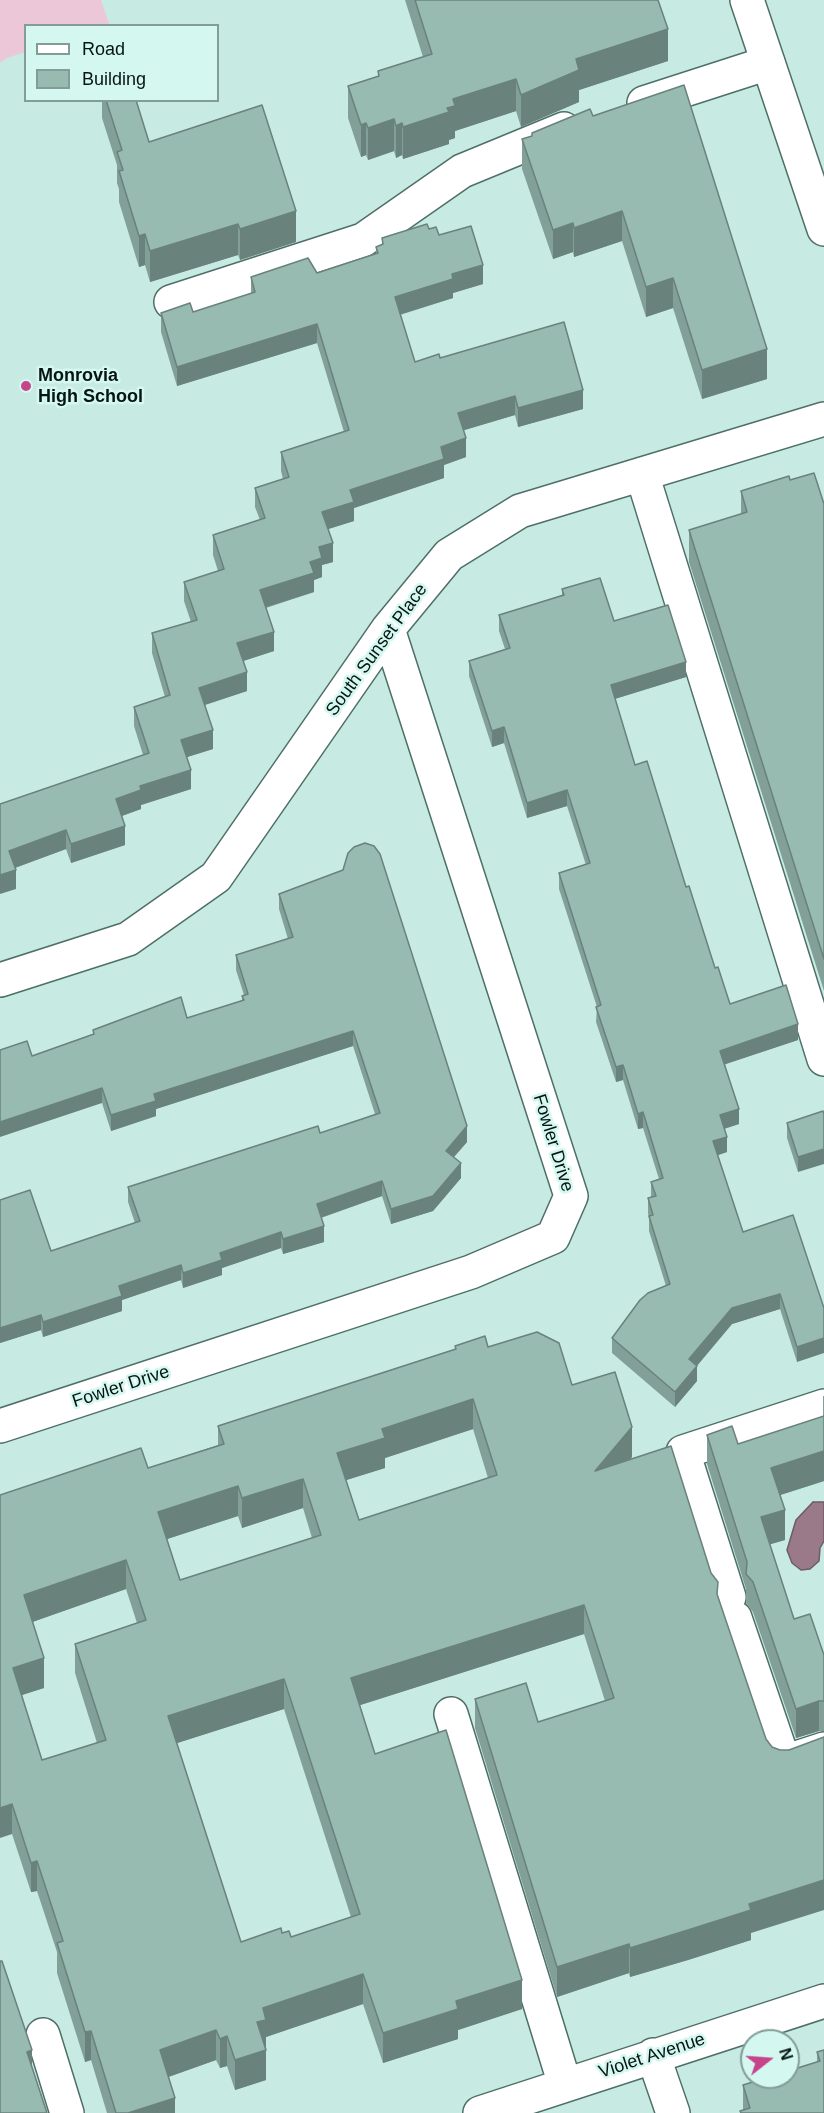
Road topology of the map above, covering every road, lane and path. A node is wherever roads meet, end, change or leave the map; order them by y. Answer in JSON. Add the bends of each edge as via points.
{"nodes":[{"id":1,"x":747,"y":0,"type":"edge"},
{"id":2,"x":768,"y":63,"type":"junction"},
{"id":3,"x":817,"y":188,"type":"edge"},
{"id":4,"x":824,"y":229,"type":"edge"},
{"id":5,"x":171,"y":302,"type":"dead end"},
{"id":6,"x":824,"y":419,"type":"edge"},
{"id":7,"x":642,"y":474,"type":"junction"},
{"id":8,"x":388,"y":629,"type":"junction"},
{"id":9,"x":0,"y":980,"type":"edge"},
{"id":10,"x":824,"y":1059,"type":"edge"},
{"id":11,"x":824,"y":1407,"type":"edge"},
{"id":12,"x":0,"y":1426,"type":"edge"},
{"id":13,"x":451,"y":1714,"type":"dead end"},
{"id":14,"x":824,"y":1749,"type":"edge"},
{"id":15,"x":824,"y":2001,"type":"edge"},
{"id":16,"x":44,"y":2035,"type":"dead end"},
{"id":17,"x":653,"y":2055,"type":"junction"},
{"id":18,"x":565,"y":2085,"type":"junction"},
{"id":19,"x":67,"y":2113,"type":"edge"},
{"id":20,"x":480,"y":2113,"type":"edge"},
{"id":21,"x":673,"y":2113,"type":"edge"}],
"edges":[{"from":1,"to":2,"type":"street"},
{"from":2,"to":3,"type":"street"},
{"from":2,"to":5,"type":"street","via":[[602,115],[462,171],[363,240]]},
{"from":3,"to":4,"type":"street"},
{"from":6,"to":7,"type":"street","name":"South Sunset Place"},
{"from":7,"to":8,"type":"street","name":"South Sunset Place","via":[[520,512],[449,555]]},
{"from":7,"to":10,"type":"street"},
{"from":8,"to":9,"type":"street","name":"South Sunset Place","via":[[216,877],[128,939]]},
{"from":8,"to":12,"type":"street","name":"Fowler Drive","via":[[571,1197],[554,1237],[471,1272]]},
{"from":11,"to":14,"type":"street","via":[[682,1452],[784,1762]]},
{"from":13,"to":18,"type":"street"},
{"from":15,"to":17,"type":"street","name":"Violet Avenue"},
{"from":16,"to":19,"type":"street"},
{"from":17,"to":18,"type":"street","name":"Violet Avenue"},
{"from":17,"to":21,"type":"street"},
{"from":18,"to":20,"type":"street","name":"Violet Avenue"}]}
